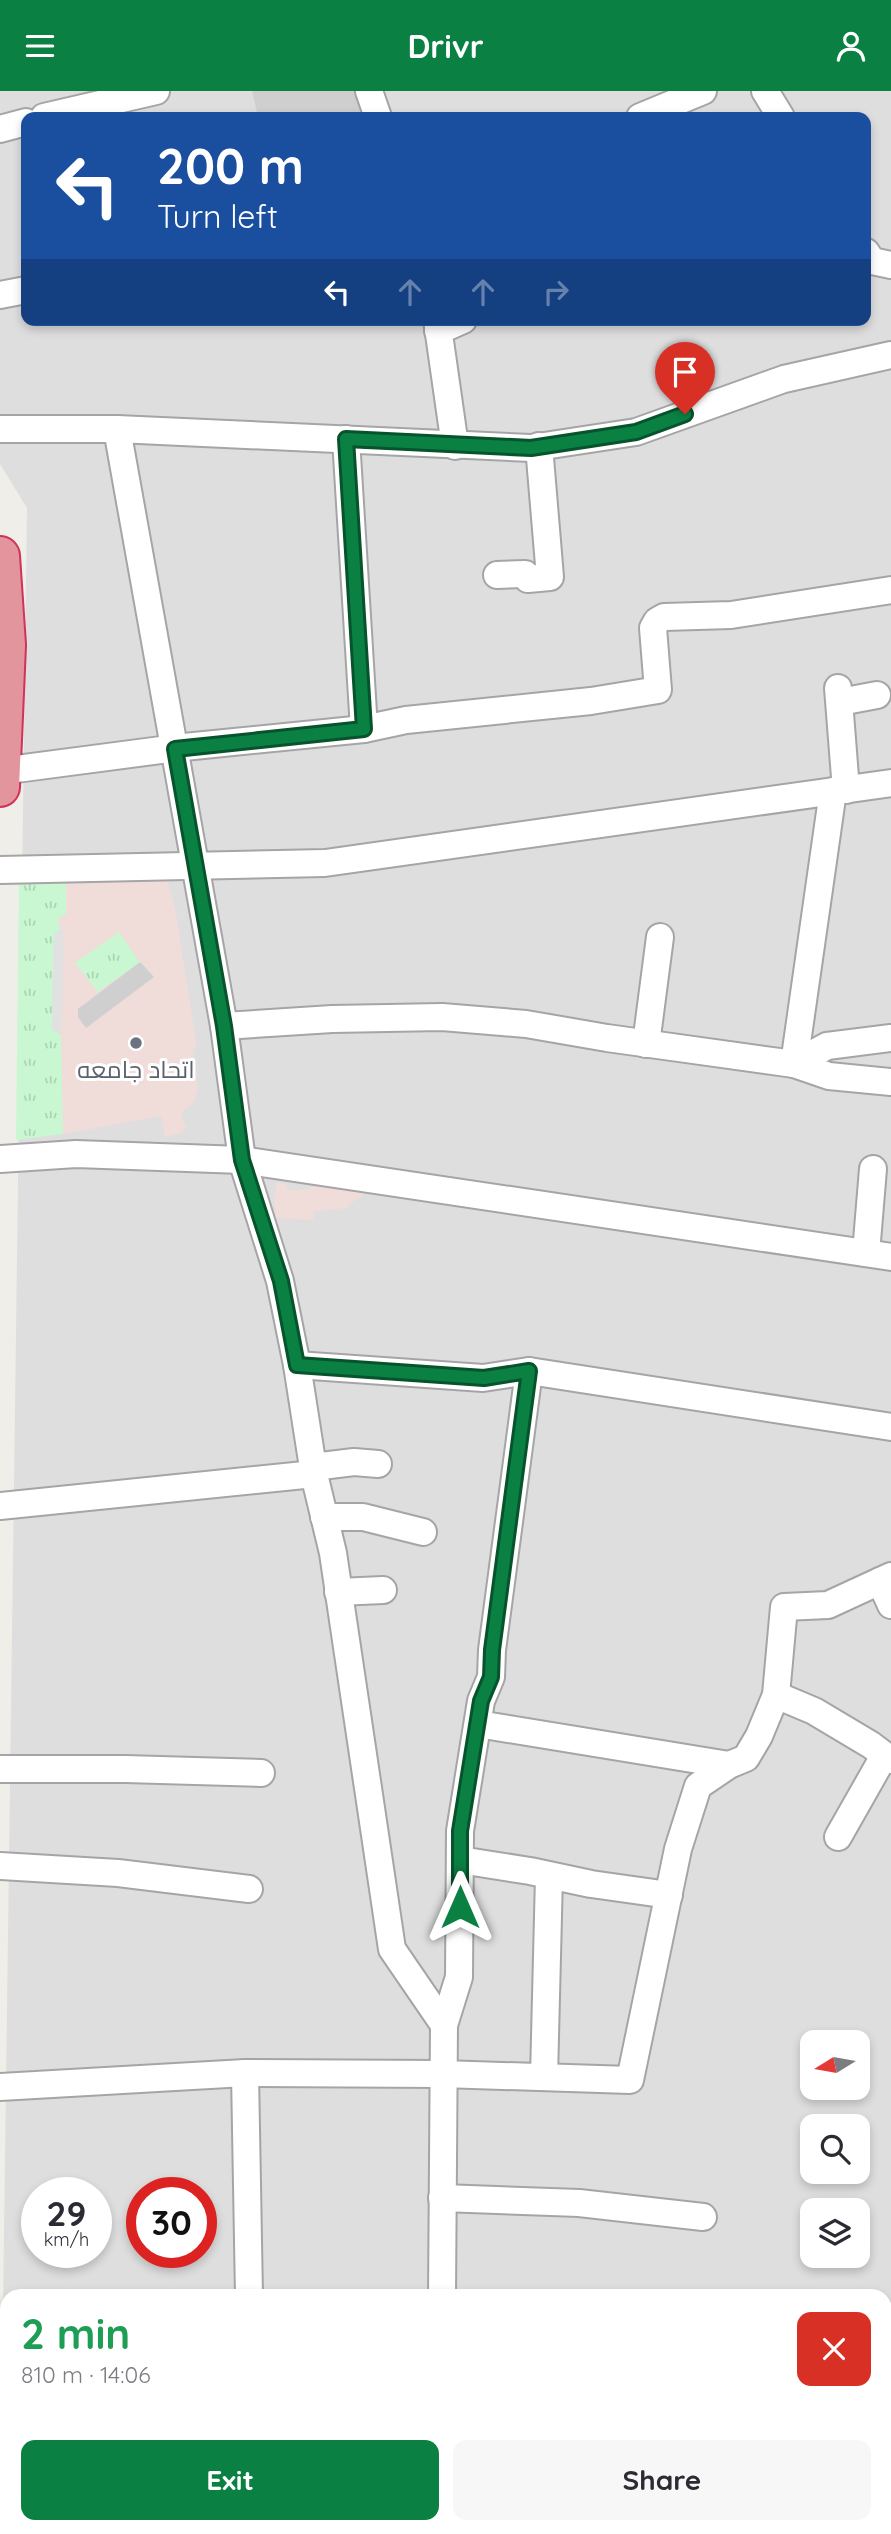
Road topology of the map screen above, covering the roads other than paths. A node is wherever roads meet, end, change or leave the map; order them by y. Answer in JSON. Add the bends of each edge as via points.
{"nodes":[{"id":1,"x":156,"y":91,"type":"edge"},
{"id":2,"x":369,"y":91,"type":"edge"},
{"id":3,"x":703,"y":91,"type":"edge"},
{"id":4,"x":765,"y":91,"type":"edge"},
{"id":5,"x":56,"y":110,"type":"edge"},
{"id":6,"x":376,"y":112,"type":"edge"},
{"id":7,"x":668,"y":112,"type":"edge"},
{"id":8,"x":778,"y":112,"type":"edge"},
{"id":9,"x":21,"y":123,"type":"edge"},
{"id":10,"x":0,"y":129,"type":"edge"},
{"id":11,"x":871,"y":260,"type":"edge"},
{"id":12,"x":891,"y":265,"type":"edge"},
{"id":13,"x":21,"y":291,"type":"edge"},
{"id":14,"x":0,"y":295,"type":"edge"},
{"id":15,"x":438,"y":326,"type":"edge"},
{"id":16,"x":891,"y":355,"type":"edge"},
{"id":17,"x":0,"y":429,"type":"edge"},
{"id":18,"x":117,"y":429,"type":"junction"},
{"id":19,"x":346,"y":439,"type":"junction"},
{"id":20,"x":455,"y":446,"type":"junction"},
{"id":21,"x":539,"y":446,"type":"junction"},
{"id":22,"x":0,"y":556,"type":"edge"},
{"id":23,"x":497,"y":575,"type":"dead end"},
{"id":24,"x":891,"y":590,"type":"edge"},
{"id":25,"x":877,"y":695,"type":"dead end"},
{"id":26,"x":364,"y":729,"type":"junction"},
{"id":27,"x":175,"y":749,"type":"junction"},
{"id":28,"x":1,"y":771,"type":"edge"},
{"id":29,"x":891,"y":783,"type":"edge"},
{"id":30,"x":0,"y":787,"type":"edge"},
{"id":31,"x":840,"y":790,"type":"junction"},
{"id":32,"x":194,"y":866,"type":"junction"},
{"id":33,"x":0,"y":870,"type":"edge"},
{"id":34,"x":660,"y":937,"type":"dead end"},
{"id":35,"x":224,"y":1026,"type":"junction"},
{"id":36,"x":891,"y":1038,"type":"edge"},
{"id":37,"x":646,"y":1044,"type":"junction"},
{"id":38,"x":793,"y":1064,"type":"junction"},
{"id":39,"x":891,"y":1082,"type":"edge"},
{"id":40,"x":0,"y":1159,"type":"edge"},
{"id":41,"x":242,"y":1160,"type":"junction"},
{"id":42,"x":873,"y":1169,"type":"dead end"},
{"id":43,"x":878,"y":1255,"type":"edge"},
{"id":44,"x":297,"y":1365,"type":"junction"},
{"id":45,"x":529,"y":1371,"type":"junction"},
{"id":46,"x":891,"y":1427,"type":"edge"},
{"id":47,"x":378,"y":1464,"type":"dead end"},
{"id":48,"x":313,"y":1470,"type":"junction"},
{"id":49,"x":0,"y":1506,"type":"edge"},
{"id":50,"x":324,"y":1517,"type":"junction"},
{"id":51,"x":423,"y":1532,"type":"dead end"},
{"id":52,"x":886,"y":1578,"type":"edge"},
{"id":53,"x":383,"y":1590,"type":"dead end"},
{"id":54,"x":338,"y":1592,"type":"junction"},
{"id":55,"x":891,"y":1605,"type":"edge"},
{"id":56,"x":776,"y":1695,"type":"junction"},
{"id":57,"x":478,"y":1724,"type":"junction"},
{"id":58,"x":887,"y":1758,"type":"edge"},
{"id":59,"x":729,"y":1765,"type":"junction"},
{"id":60,"x":0,"y":1769,"type":"edge"},
{"id":61,"x":261,"y":1773,"type":"dead end"},
{"id":62,"x":838,"y":1837,"type":"dead end"},
{"id":63,"x":460,"y":1860,"type":"junction"},
{"id":64,"x":0,"y":1865,"type":"edge"},
{"id":65,"x":549,"y":1876,"type":"junction"},
{"id":66,"x":249,"y":1889,"type":"dead end"},
{"id":67,"x":669,"y":1895,"type":"junction"},
{"id":68,"x":444,"y":2025,"type":"junction"},
{"id":69,"x":245,"y":2073,"type":"junction"},
{"id":70,"x":442,"y":2074,"type":"junction"},
{"id":71,"x":544,"y":2077,"type":"junction"},
{"id":72,"x":0,"y":2087,"type":"edge"},
{"id":73,"x":442,"y":2198,"type":"junction"},
{"id":74,"x":703,"y":2217,"type":"dead end"},
{"id":75,"x":249,"y":2289,"type":"edge"},
{"id":76,"x":442,"y":2289,"type":"edge"}],
"edges":[{"from":1,"to":5,"type":"street"},
{"from":2,"to":6,"type":"street"},
{"from":3,"to":7,"type":"street"},
{"from":4,"to":8,"type":"street"},
{"from":9,"to":10,"type":"street"},
{"from":11,"to":12,"type":"street"},
{"from":13,"to":14,"type":"street"},
{"from":15,"to":20,"type":"street"},
{"from":16,"to":21,"type":"street","via":[[784,379],[636,432]]},
{"from":17,"to":18,"type":"street"},
{"from":18,"to":19,"type":"street"},
{"from":18,"to":27,"type":"street"},
{"from":19,"to":20,"type":"street"},
{"from":19,"to":26,"type":"street"},
{"from":20,"to":21,"type":"street"},
{"from":21,"to":23,"type":"street","via":[[551,577]]},
{"from":22,"to":28,"type":"highway","via":[[6,645]]},
{"from":24,"to":26,"type":"street","via":[[730,615],[664,617],[653,628],[658,690]]},
{"from":25,"to":31,"type":"street","via":[[839,695]]},
{"from":26,"to":27,"type":"street"},
{"from":27,"to":28,"type":"street"},
{"from":27,"to":32,"type":"street"},
{"from":28,"to":30,"type":"highway"},
{"from":29,"to":31,"type":"street"},
{"from":31,"to":32,"type":"street","via":[[325,863]]},
{"from":31,"to":38,"type":"street"},
{"from":32,"to":33,"type":"street"},
{"from":32,"to":35,"type":"street"},
{"from":34,"to":37,"type":"street"},
{"from":35,"to":37,"type":"street","via":[[442,1017],[526,1024]]},
{"from":35,"to":41,"type":"street"},
{"from":36,"to":38,"type":"street","via":[[827,1047]]},
{"from":37,"to":38,"type":"street"},
{"from":38,"to":39,"type":"street","via":[[829,1076]]},
{"from":40,"to":41,"type":"street","via":[[76,1154]]},
{"from":41,"to":43,"type":"street"},
{"from":41,"to":44,"type":"street","via":[[281,1281]]},
{"from":42,"to":43,"type":"street"},
{"from":44,"to":45,"type":"street","via":[[484,1378]]},
{"from":44,"to":48,"type":"street"},
{"from":45,"to":46,"type":"street"},
{"from":45,"to":57,"type":"street","via":[[491,1677]]},
{"from":47,"to":48,"type":"street","via":[[354,1462]]},
{"from":48,"to":49,"type":"street"},
{"from":48,"to":50,"type":"street"},
{"from":50,"to":51,"type":"street","via":[[363,1517]]},
{"from":50,"to":54,"type":"street"},
{"from":52,"to":55,"type":"street"},
{"from":52,"to":56,"type":"street","via":[[828,1605],[783,1607]]},
{"from":53,"to":54,"type":"street"},
{"from":54,"to":68,"type":"street","via":[[392,1948]]},
{"from":56,"to":58,"type":"street","via":[[814,1711]]},
{"from":56,"to":59,"type":"street","via":[[746,1758]]},
{"from":57,"to":59,"type":"street"},
{"from":57,"to":63,"type":"street","via":[[460,1831]]},
{"from":58,"to":62,"type":"street"},
{"from":59,"to":67,"type":"street","via":[[698,1786]]},
{"from":60,"to":61,"type":"street"},
{"from":63,"to":65,"type":"street"},
{"from":63,"to":68,"type":"street","via":[[459,1977]]},
{"from":64,"to":66,"type":"street"},
{"from":65,"to":67,"type":"street"},
{"from":65,"to":71,"type":"street"},
{"from":67,"to":71,"type":"street","via":[[630,2080]]},
{"from":68,"to":70,"type":"street"},
{"from":69,"to":70,"type":"street"},
{"from":69,"to":72,"type":"street"},
{"from":69,"to":75,"type":"street"},
{"from":70,"to":71,"type":"street"},
{"from":70,"to":73,"type":"street"},
{"from":73,"to":74,"type":"street","via":[[579,2203]]},
{"from":73,"to":76,"type":"street"}]}
